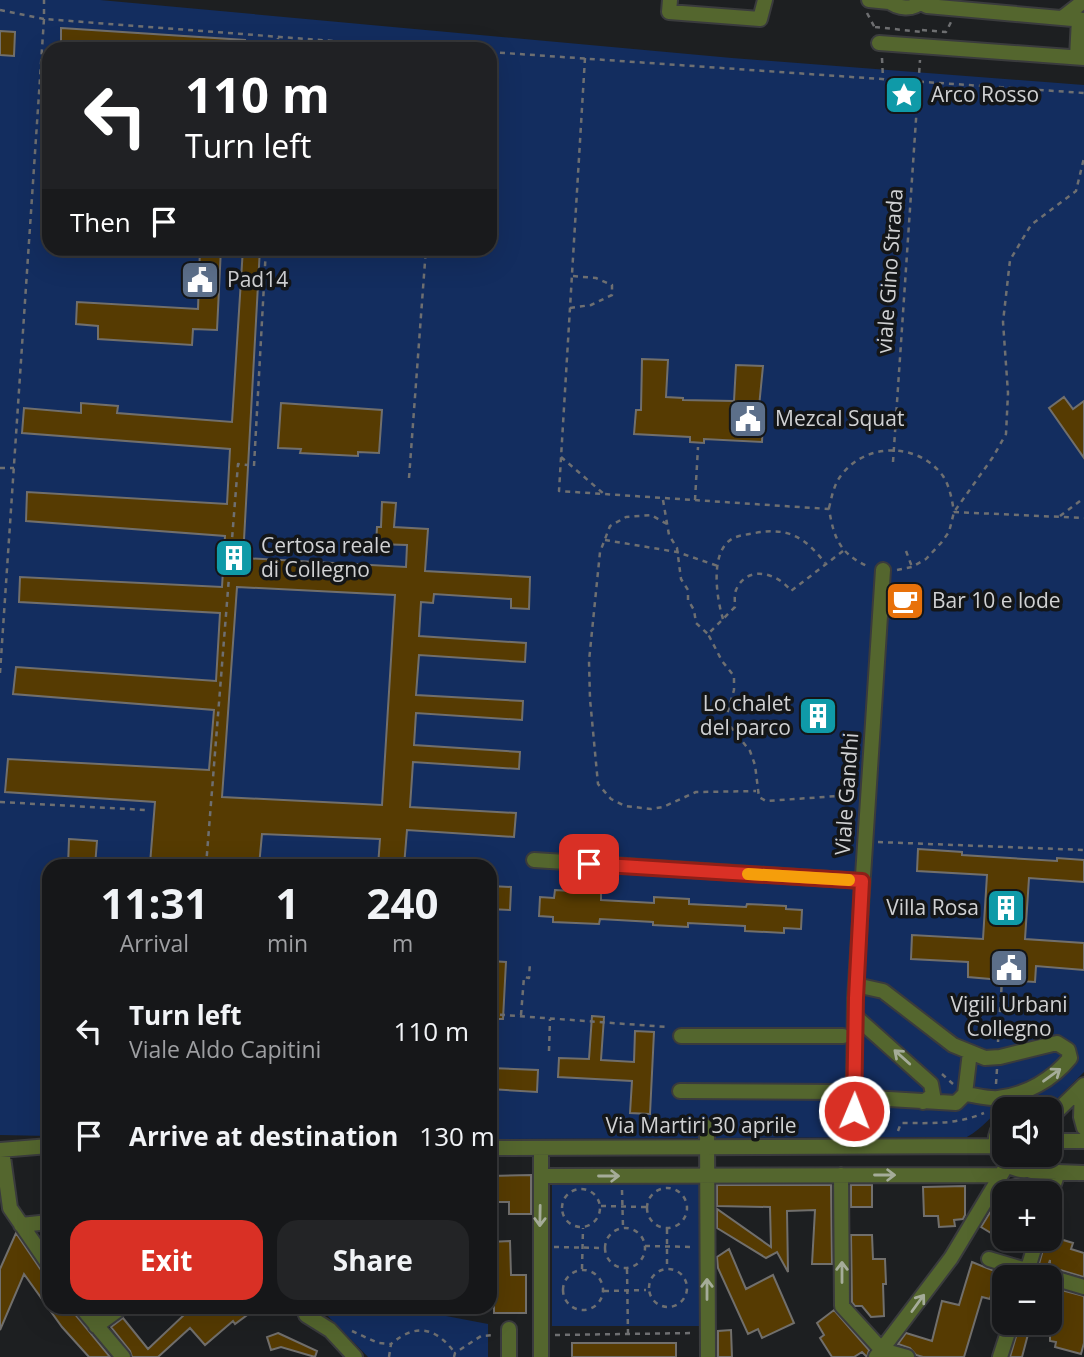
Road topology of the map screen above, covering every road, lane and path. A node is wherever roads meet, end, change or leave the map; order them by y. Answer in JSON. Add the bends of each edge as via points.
{"nodes":[{"id":1,"x":44,"y":0,"type":"edge"},
{"id":2,"x":670,"y":0,"type":"edge"},
{"id":3,"x":765,"y":0,"type":"edge"},
{"id":4,"x":961,"y":0,"type":"edge"},
{"id":5,"x":888,"y":1,"type":"edge"},
{"id":6,"x":1084,"y":1,"type":"edge"},
{"id":7,"x":922,"y":2,"type":"edge"},
{"id":8,"x":865,"y":3,"type":"edge"},
{"id":9,"x":0,"y":10,"type":"edge"},
{"id":10,"x":988,"y":13,"type":"junction"},
{"id":11,"x":1062,"y":18,"type":"junction"},
{"id":12,"x":44,"y":19,"type":"junction"},
{"id":13,"x":1082,"y":19,"type":"edge"},
{"id":14,"x":875,"y":27,"type":"dead end"},
{"id":15,"x":278,"y":37,"type":"junction"},
{"id":16,"x":42,"y":42,"type":"edge"},
{"id":17,"x":278,"y":42,"type":"edge"},
{"id":18,"x":345,"y":42,"type":"edge"},
{"id":19,"x":879,"y":43,"type":"dead end"},
{"id":20,"x":42,"y":49,"type":"edge"},
{"id":21,"x":497,"y":52,"type":"edge"},
{"id":22,"x":585,"y":58,"type":"junction"},
{"id":23,"x":1080,"y":58,"type":"edge"},
{"id":24,"x":919,"y":82,"type":"junction"},
{"id":25,"x":1084,"y":93,"type":"edge"},
{"id":26,"x":1084,"y":158,"type":"edge"},
{"id":27,"x":266,"y":256,"type":"edge"},
{"id":28,"x":425,"y":256,"type":"edge"},
{"id":29,"x":572,"y":276,"type":"junction"},
{"id":30,"x":570,"y":307,"type":"junction"},
{"id":31,"x":698,"y":447,"type":"dead end"},
{"id":32,"x":894,"y":449,"type":"junction"},
{"id":33,"x":561,"y":457,"type":"junction"},
{"id":34,"x":893,"y":462,"type":"dead end"},
{"id":35,"x":248,"y":465,"type":"dead end"},
{"id":36,"x":254,"y":466,"type":"dead end"},
{"id":37,"x":0,"y":468,"type":"edge"},
{"id":38,"x":14,"y":468,"type":"junction"},
{"id":39,"x":409,"y":478,"type":"dead end"},
{"id":40,"x":604,"y":494,"type":"junction"},
{"id":41,"x":1084,"y":498,"type":"edge"},
{"id":42,"x":663,"y":499,"type":"junction"},
{"id":43,"x":695,"y":500,"type":"junction"},
{"id":44,"x":829,"y":509,"type":"junction"},
{"id":45,"x":954,"y":512,"type":"junction"},
{"id":46,"x":1060,"y":516,"type":"junction"},
{"id":47,"x":1084,"y":518,"type":"edge"},
{"id":48,"x":667,"y":524,"type":"junction"},
{"id":49,"x":605,"y":540,"type":"junction"},
{"id":50,"x":844,"y":551,"type":"junction"},
{"id":51,"x":906,"y":551,"type":"dead end"},
{"id":52,"x":677,"y":552,"type":"junction"},
{"id":53,"x":826,"y":564,"type":"junction"},
{"id":54,"x":718,"y":566,"type":"junction"},
{"id":55,"x":912,"y":567,"type":"junction"},
{"id":56,"x":883,"y":570,"type":"junction"},
{"id":57,"x":723,"y":619,"type":"junction"},
{"id":58,"x":708,"y":634,"type":"junction"},
{"id":59,"x":0,"y":673,"type":"edge"},
{"id":60,"x":756,"y":791,"type":"junction"},
{"id":61,"x":867,"y":794,"type":"junction"},
{"id":62,"x":0,"y":802,"type":"edge"},
{"id":63,"x":146,"y":810,"type":"dead end"},
{"id":64,"x":864,"y":841,"type":"junction"},
{"id":65,"x":1084,"y":850,"type":"edge"},
{"id":66,"x":207,"y":859,"type":"edge"},
{"id":67,"x":534,"y":860,"type":"dead end"},
{"id":68,"x":862,"y":881,"type":"junction"},
{"id":69,"x":530,"y":962,"type":"dead end"},
{"id":70,"x":856,"y":985,"type":"junction"},
{"id":71,"x":497,"y":1014,"type":"edge"},
{"id":72,"x":521,"y":1016,"type":"junction"},
{"id":73,"x":856,"y":1017,"type":"junction"},
{"id":74,"x":550,"y":1018,"type":"junction"},
{"id":75,"x":667,"y":1027,"type":"dead end"},
{"id":76,"x":681,"y":1035,"type":"dead end"},
{"id":77,"x":843,"y":1036,"type":"dead end"},
{"id":78,"x":549,"y":1051,"type":"dead end"},
{"id":79,"x":970,"y":1052,"type":"junction"},
{"id":80,"x":1083,"y":1086,"type":"edge"},
{"id":81,"x":680,"y":1091,"type":"dead end"},
{"id":82,"x":965,"y":1094,"type":"junction"},
{"id":83,"x":848,"y":1095,"type":"junction"},
{"id":84,"x":923,"y":1102,"type":"junction"},
{"id":85,"x":1062,"y":1106,"type":"edge"},
{"id":86,"x":984,"y":1113,"type":"dead end"},
{"id":87,"x":707,"y":1127,"type":"dead end"},
{"id":88,"x":1084,"y":1128,"type":"edge"},
{"id":89,"x":888,"y":1132,"type":"dead end"},
{"id":90,"x":1084,"y":1141,"type":"edge"},
{"id":91,"x":1062,"y":1144,"type":"edge"},
{"id":92,"x":853,"y":1146,"type":"junction"},
{"id":93,"x":992,"y":1146,"type":"edge"},
{"id":94,"x":42,"y":1147,"type":"edge"},
{"id":95,"x":707,"y":1147,"type":"junction"},
{"id":96,"x":497,"y":1148,"type":"edge"},
{"id":97,"x":541,"y":1148,"type":"junction"},
{"id":98,"x":1,"y":1150,"type":"edge"},
{"id":99,"x":1003,"y":1167,"type":"edge"},
{"id":100,"x":1038,"y":1167,"type":"edge"},
{"id":101,"x":1004,"y":1170,"type":"junction"},
{"id":102,"x":1026,"y":1171,"type":"junction"},
{"id":103,"x":1058,"y":1172,"type":"junction"},
{"id":104,"x":1084,"y":1173,"type":"edge"},
{"id":105,"x":841,"y":1175,"type":"junction"},
{"id":106,"x":541,"y":1176,"type":"junction"},
{"id":107,"x":622,"y":1176,"type":"junction"},
{"id":108,"x":707,"y":1176,"type":"junction"},
{"id":109,"x":1055,"y":1181,"type":"edge"},
{"id":110,"x":601,"y":1206,"type":"junction"},
{"id":111,"x":623,"y":1207,"type":"junction"},
{"id":112,"x":646,"y":1207,"type":"junction"},
{"id":113,"x":42,"y":1223,"type":"edge"},
{"id":114,"x":21,"y":1225,"type":"junction"},
{"id":115,"x":623,"y":1227,"type":"junction"},
{"id":116,"x":583,"y":1228,"type":"junction"},
{"id":117,"x":667,"y":1229,"type":"junction"},
{"id":118,"x":540,"y":1246,"type":"junction"},
{"id":119,"x":645,"y":1246,"type":"junction"},
{"id":120,"x":582,"y":1247,"type":"junction"},
{"id":121,"x":667,"y":1247,"type":"junction"},
{"id":122,"x":707,"y":1247,"type":"junction"},
{"id":123,"x":604,"y":1248,"type":"junction"},
{"id":124,"x":42,"y":1255,"type":"edge"},
{"id":125,"x":989,"y":1259,"type":"dead end"},
{"id":126,"x":1004,"y":1265,"type":"edge"},
{"id":127,"x":667,"y":1268,"type":"junction"},
{"id":128,"x":582,"y":1269,"type":"junction"},
{"id":129,"x":626,"y":1269,"type":"junction"},
{"id":130,"x":1062,"y":1282,"type":"edge"},
{"id":131,"x":1084,"y":1287,"type":"edge"},
{"id":132,"x":627,"y":1290,"type":"junction"},
{"id":133,"x":648,"y":1290,"type":"junction"},
{"id":134,"x":604,"y":1291,"type":"junction"},
{"id":135,"x":87,"y":1314,"type":"edge"},
{"id":136,"x":112,"y":1314,"type":"edge"},
{"id":137,"x":306,"y":1315,"type":"dead end"},
{"id":138,"x":96,"y":1326,"type":"junction"},
{"id":139,"x":509,"y":1332,"type":"joint"},
{"id":140,"x":708,"y":1333,"type":"junction"},
{"id":141,"x":628,"y":1334,"type":"junction"},
{"id":142,"x":541,"y":1335,"type":"junction"},
{"id":143,"x":1006,"y":1335,"type":"edge"},
{"id":144,"x":339,"y":1340,"type":"junction"},
{"id":145,"x":391,"y":1344,"type":"junction"},
{"id":146,"x":879,"y":1353,"type":"edge"},
{"id":147,"x":454,"y":1355,"type":"edge"},
{"id":148,"x":123,"y":1357,"type":"edge"},
{"id":149,"x":355,"y":1357,"type":"edge"},
{"id":150,"x":389,"y":1357,"type":"edge"},
{"id":151,"x":509,"y":1357,"type":"edge"},
{"id":152,"x":541,"y":1357,"type":"edge"},
{"id":153,"x":708,"y":1357,"type":"edge"},
{"id":154,"x":907,"y":1357,"type":"edge"},
{"id":155,"x":1000,"y":1357,"type":"edge"}],
"edges":[{"from":1,"to":12,"type":"path"},
{"from":2,"to":3,"type":"street","via":[[669,12],[760,19]]},
{"from":4,"to":10,"type":"street"},
{"from":5,"to":7,"type":"street","via":[[905,8]]},
{"from":5,"to":8,"type":"street"},
{"from":6,"to":11,"type":"street"},
{"from":7,"to":10,"type":"street"},
{"from":8,"to":14,"type":"path"},
{"from":9,"to":12,"type":"path"},
{"from":10,"to":11,"type":"street"},
{"from":11,"to":13,"type":"street"},
{"from":12,"to":15,"type":"path"},
{"from":12,"to":16,"type":"path"},
{"from":13,"to":23,"type":"street"},
{"from":15,"to":17,"type":"path"},
{"from":15,"to":18,"type":"path"},
{"from":19,"to":23,"type":"street"},
{"from":20,"to":38,"type":"path"},
{"from":21,"to":22,"type":"path"},
{"from":22,"to":24,"type":"path"},
{"from":22,"to":29,"type":"path"},
{"from":24,"to":25,"type":"path"},
{"from":24,"to":32,"type":"path","name":"viale Gino Strada"},
{"from":26,"to":45,"type":"path","via":[[1076,191],[1031,225],[1010,260],[1003,322],[1006,434]]},
{"from":27,"to":36,"type":"path"},
{"from":28,"to":39,"type":"path"},
{"from":29,"to":30,"type":"path"},
{"from":29,"to":30,"type":"path","via":[[612,285],[612,295],[591,305]]},
{"from":30,"to":33,"type":"path"},
{"from":31,"to":43,"type":"path"},
{"from":32,"to":34,"type":"path","name":"viale Gino Strada"},
{"from":32,"to":44,"type":"path","via":[[874,452],[842,473]]},
{"from":32,"to":45,"type":"path","via":[[929,462],[943,476]]},
{"from":33,"to":40,"type":"path"},
{"from":33,"to":40,"type":"path","via":[[559,491]]},
{"from":35,"to":66,"type":"path","via":[[238,464]]},
{"from":37,"to":38,"type":"path"},
{"from":38,"to":59,"type":"path"},
{"from":40,"to":42,"type":"path"},
{"from":41,"to":46,"type":"path"},
{"from":42,"to":43,"type":"path"},
{"from":42,"to":48,"type":"path"},
{"from":43,"to":44,"type":"path"},
{"from":44,"to":50,"type":"path","via":[[833,533]]},
{"from":45,"to":46,"type":"path"},
{"from":45,"to":55,"type":"path","via":[[949,532],[926,559]]},
{"from":46,"to":47,"type":"path"},
{"from":48,"to":49,"type":"path","via":[[651,515],[626,517],[610,526]]},
{"from":48,"to":52,"type":"path"},
{"from":49,"to":52,"type":"path"},
{"from":49,"to":60,"type":"path","via":[[589,662],[598,784],[625,806],[651,809],[696,792]]},
{"from":50,"to":53,"type":"path"},
{"from":50,"to":56,"type":"path","via":[[867,567]]},
{"from":51,"to":55,"type":"path"},
{"from":52,"to":54,"type":"path"},
{"from":52,"to":58,"type":"path","via":[[696,623]]},
{"from":53,"to":54,"type":"path","via":[[800,538],[771,531],[728,541]]},
{"from":53,"to":57,"type":"path","via":[[791,591],[772,574],[744,579],[736,591],[735,607]]},
{"from":54,"to":57,"type":"path","via":[[717,601]]},
{"from":55,"to":56,"type":"path"},
{"from":56,"to":61,"type":"street","name":"Viale Gandhi"},
{"from":57,"to":58,"type":"path"},
{"from":58,"to":60,"type":"path","via":[[734,676],[727,714],[750,751]]},
{"from":60,"to":61,"type":"path","via":[[766,801]]},
{"from":61,"to":64,"type":"street","name":"Viale Gandhi"},
{"from":62,"to":63,"type":"path"},
{"from":64,"to":65,"type":"path"},
{"from":64,"to":68,"type":"street","name":"Viale Gandhi"},
{"from":67,"to":68,"type":"street"},
{"from":68,"to":70,"type":"street","name":"Viale Gandhi"},
{"from":69,"to":72,"type":"path"},
{"from":70,"to":73,"type":"street","name":"Viale Gandhi"},
{"from":70,"to":79,"type":"street","via":[[883,990],[953,1045]]},
{"from":71,"to":72,"type":"path"},
{"from":72,"to":74,"type":"path"},
{"from":73,"to":83,"type":"street","name":"Viale Gandhi"},
{"from":84,"to":73,"type":"street","one_way":true,"via":[[933,1095],[931,1084]]},
{"from":74,"to":75,"type":"path"},
{"from":74,"to":78,"type":"path"},
{"from":76,"to":77,"type":"street"},
{"from":79,"to":82,"type":"street"},
{"from":82,"to":79,"type":"street","one_way":true,"via":[[998,1098],[1024,1090],[1049,1079],[1070,1058],[1068,1050],[1057,1043],[1000,1057]]},
{"from":80,"to":85,"type":"street"},
{"from":80,"to":88,"type":"street"},
{"from":81,"to":83,"type":"street"},
{"from":82,"to":84,"type":"street","via":[[956,1103]]},
{"from":83,"to":84,"type":"street"},
{"from":83,"to":92,"type":"street","name":"Viale Gandhi"},
{"from":86,"to":89,"type":"path","via":[[945,1124],[901,1123],[900,1131]]},
{"from":87,"to":95,"type":"street"},
{"from":90,"to":91,"type":"street"},
{"from":92,"to":93,"type":"street","name":"Via Martiri 30 aprile"},
{"from":92,"to":95,"type":"street","name":"Via Martiri 30 aprile"},
{"from":94,"to":98,"type":"street"},
{"from":95,"to":97,"type":"street","name":"Via Martiri 30 aprile"},
{"from":95,"to":108,"type":"street"},
{"from":96,"to":97,"type":"street","name":"Via Martiri 30 aprile"},
{"from":97,"to":106,"type":"street"},
{"from":98,"to":114,"type":"street","via":[[10,1208]]},
{"from":99,"to":101,"type":"street"},
{"from":100,"to":102,"type":"street"},
{"from":101,"to":102,"type":"street"},
{"from":105,"to":101,"type":"street","one_way":true},
{"from":146,"to":101,"type":"street","one_way":true,"via":[[951,1258]]},
{"from":102,"to":103,"type":"street"},
{"from":103,"to":104,"type":"street"},
{"from":103,"to":109,"type":"street"},
{"from":105,"to":108,"type":"street"},
{"from":146,"to":105,"type":"street","one_way":true,"via":[[842,1306]]},
{"from":106,"to":107,"type":"street","one_way":true},
{"from":106,"to":118,"type":"street","one_way":true},
{"from":107,"to":108,"type":"street"},
{"from":107,"to":111,"type":"path"},
{"from":108,"to":122,"type":"street"},
{"from":110,"to":111,"type":"path"},
{"from":110,"to":116,"type":"path","via":[[596,1221]]},
{"from":110,"to":116,"type":"path","via":[[594,1192],[580,1187],[565,1195],[560,1210],[568,1224]]},
{"from":111,"to":112,"type":"path"},
{"from":111,"to":115,"type":"path"},
{"from":112,"to":117,"type":"path","via":[[653,1224]]},
{"from":112,"to":117,"type":"path","via":[[651,1195],[666,1187],[680,1192],[687,1206],[683,1221]]},
{"from":113,"to":114,"type":"street"},
{"from":114,"to":124,"type":"street"},
{"from":115,"to":119,"type":"path","via":[[638,1232]]},
{"from":115,"to":123,"type":"path","via":[[609,1235]]},
{"from":116,"to":120,"type":"path"},
{"from":117,"to":121,"type":"path"},
{"from":118,"to":120,"type":"path"},
{"from":118,"to":142,"type":"street"},
{"from":119,"to":121,"type":"path"},
{"from":119,"to":129,"type":"path","via":[[640,1261]]},
{"from":120,"to":123,"type":"path"},
{"from":120,"to":128,"type":"path"},
{"from":121,"to":122,"type":"path"},
{"from":121,"to":127,"type":"path"},
{"from":140,"to":122,"type":"street","one_way":true},
{"from":123,"to":129,"type":"path","via":[[611,1264]]},
{"from":125,"to":126,"type":"street"},
{"from":127,"to":133,"type":"path","via":[[652,1275]]},
{"from":127,"to":133,"type":"path","via":[[681,1272],[688,1286],[683,1301],[669,1308],[654,1303]]},
{"from":128,"to":134,"type":"path","via":[[597,1274]]},
{"from":128,"to":134,"type":"path","via":[[568,1276],[565,1284],[563,1292],[570,1306],[586,1310],[599,1303]]},
{"from":129,"to":132,"type":"path"},
{"from":130,"to":131,"type":"street"},
{"from":132,"to":133,"type":"path"},
{"from":132,"to":134,"type":"path"},
{"from":132,"to":141,"type":"path"},
{"from":135,"to":138,"type":"street"},
{"from":136,"to":138,"type":"street"},
{"from":137,"to":144,"type":"street"},
{"from":138,"to":148,"type":"street"},
{"from":139,"to":147,"type":"path","via":[[481,1336]]},
{"from":139,"to":151,"type":"street"},
{"from":140,"to":141,"type":"path"},
{"from":140,"to":153,"type":"street"},
{"from":141,"to":142,"type":"path"},
{"from":142,"to":152,"type":"street"},
{"from":143,"to":155,"type":"street"},
{"from":144,"to":145,"type":"path","via":[[347,1328],[378,1343]]},
{"from":144,"to":149,"type":"street"},
{"from":145,"to":147,"type":"path","via":[[411,1331],[425,1331],[442,1336]]},
{"from":145,"to":150,"type":"path"},
{"from":146,"to":154,"type":"street"}]}
